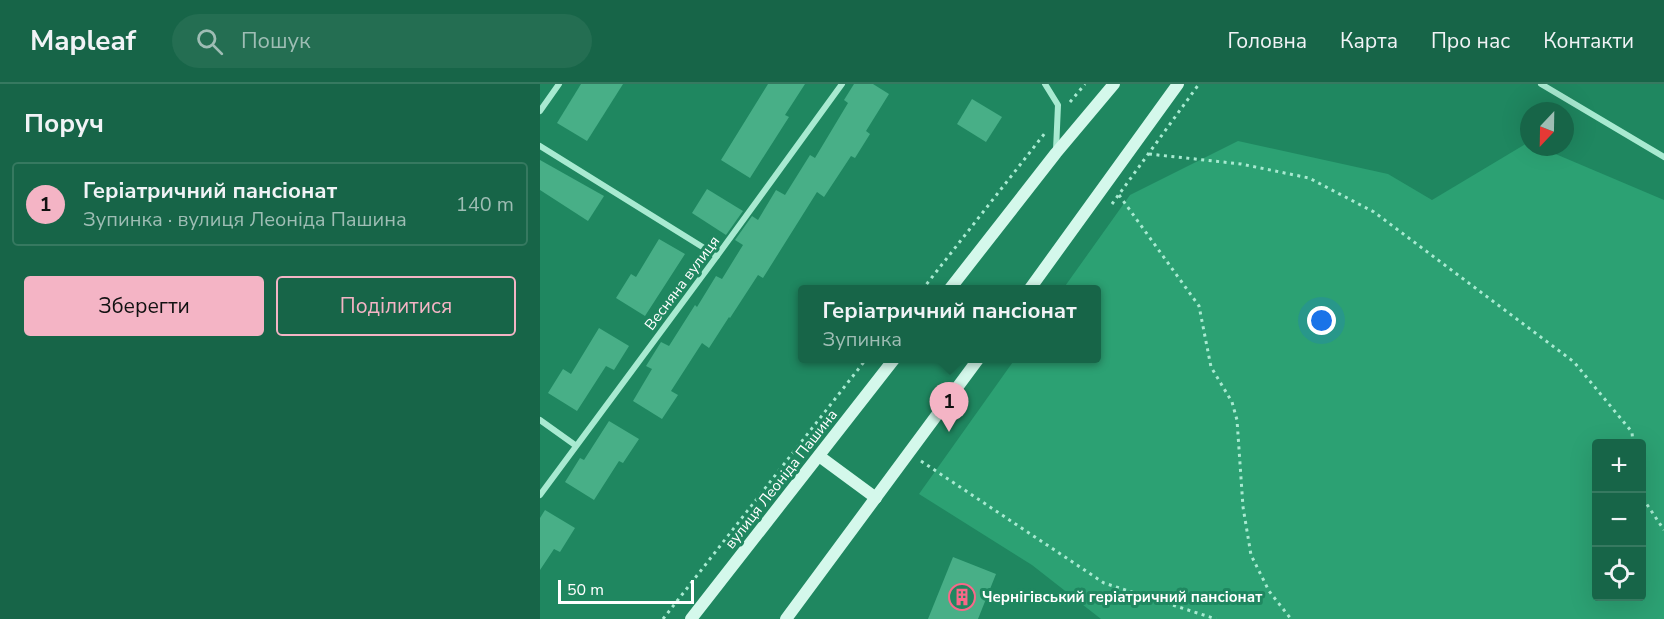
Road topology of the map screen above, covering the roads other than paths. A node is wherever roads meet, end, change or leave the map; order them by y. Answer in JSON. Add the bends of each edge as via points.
{"nodes":[{"id":1,"x":559,"y":84,"type":"edge"},
{"id":2,"x":842,"y":84,"type":"edge"},
{"id":3,"x":1045,"y":84,"type":"edge"},
{"id":4,"x":1114,"y":84,"type":"edge"},
{"id":5,"x":1178,"y":84,"type":"edge"},
{"id":6,"x":1541,"y":84,"type":"edge"},
{"id":7,"x":540,"y":111,"type":"edge"},
{"id":8,"x":540,"y":146,"type":"edge"},
{"id":9,"x":1056,"y":153,"type":"junction"},
{"id":10,"x":1664,"y":158,"type":"edge"},
{"id":11,"x":717,"y":256,"type":"junction"},
{"id":12,"x":953,"y":285,"type":"edge"},
{"id":13,"x":1033,"y":285,"type":"edge"},
{"id":14,"x":891,"y":363,"type":"edge"},
{"id":15,"x":975,"y":363,"type":"edge"},
{"id":16,"x":540,"y":420,"type":"edge"},
{"id":17,"x":575,"y":446,"type":"junction"},
{"id":18,"x":819,"y":456,"type":"junction"},
{"id":19,"x":540,"y":495,"type":"edge"},
{"id":20,"x":876,"y":498,"type":"junction"},
{"id":21,"x":691,"y":619,"type":"edge"},
{"id":22,"x":786,"y":619,"type":"edge"}],
"edges":[{"from":1,"to":7,"type":"street"},
{"from":2,"to":11,"type":"street","name":"Весняна вулиця"},
{"from":3,"to":9,"type":"street","via":[[1058,105]]},
{"from":4,"to":9,"type":"main road"},
{"from":5,"to":13,"type":"main road"},
{"from":6,"to":10,"type":"street"},
{"from":8,"to":11,"type":"street"},
{"from":9,"to":12,"type":"main road"},
{"from":11,"to":17,"type":"street","name":"Весняна вулиця"},
{"from":14,"to":18,"type":"main road","name":"вулиця Леоніда Пашина"},
{"from":15,"to":20,"type":"main road"},
{"from":16,"to":17,"type":"street"},
{"from":17,"to":19,"type":"street","name":"Весняна вулиця"},
{"from":18,"to":20,"type":"main road"},
{"from":18,"to":21,"type":"main road","name":"вулиця Леоніда Пашина"},
{"from":20,"to":22,"type":"main road"}]}
